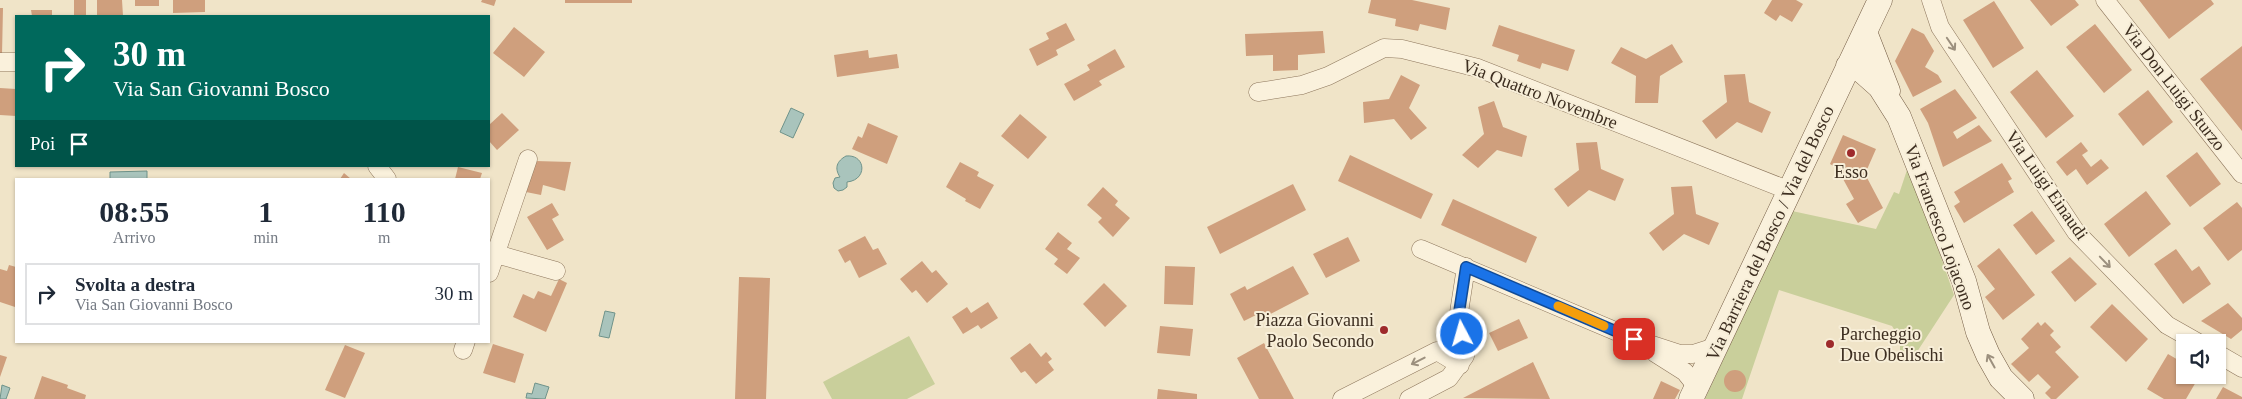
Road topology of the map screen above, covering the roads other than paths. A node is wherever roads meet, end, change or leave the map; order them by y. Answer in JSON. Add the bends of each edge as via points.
{"nodes":[{"id":1,"x":1880,"y":0,"type":"edge"},
{"id":2,"x":1931,"y":0,"type":"edge"},
{"id":3,"x":2105,"y":0,"type":"edge"},
{"id":4,"x":1865,"y":32,"type":"junction"},
{"id":5,"x":0,"y":62,"type":"edge"},
{"id":6,"x":15,"y":62,"type":"edge"},
{"id":7,"x":1848,"y":66,"type":"junction"},
{"id":8,"x":1258,"y":92,"type":"dead end"},
{"id":9,"x":1899,"y":117,"type":"junction"},
{"id":10,"x":528,"y":159,"type":"dead end"},
{"id":11,"x":378,"y":167,"type":"edge"},
{"id":12,"x":2242,"y":174,"type":"edge"},
{"id":13,"x":386,"y":178,"type":"edge"},
{"id":14,"x":1790,"y":191,"type":"junction"},
{"id":15,"x":1421,"y":249,"type":"dead end"},
{"id":16,"x":492,"y":253,"type":"edge"},
{"id":17,"x":490,"y":266,"type":"edge"},
{"id":18,"x":1466,"y":267,"type":"junction"},
{"id":19,"x":556,"y":271,"type":"dead end"},
{"id":20,"x":2183,"y":334,"type":"edge"},
{"id":21,"x":1634,"y":339,"type":"junction"},
{"id":22,"x":1718,"y":346,"type":"junction"},
{"id":23,"x":2226,"y":359,"type":"edge"},
{"id":24,"x":1460,"y":365,"type":"junction"},
{"id":25,"x":2242,"y":368,"type":"edge"},
{"id":26,"x":1440,"y":392,"type":"edge"},
{"id":27,"x":1694,"y":393,"type":"edge"},
{"id":28,"x":1342,"y":399,"type":"edge"},
{"id":29,"x":1410,"y":399,"type":"edge"},
{"id":30,"x":2022,"y":399,"type":"edge"}],
"edges":[{"from":1,"to":4,"type":"main road","name":"Via Barriera del Bosco / Via del Bosco"},
{"from":2,"to":20,"type":"street","name":"Via Luigi Einaudi","one_way":true,"via":[[1940,27],[2076,232],[2167,325]]},
{"from":3,"to":12,"type":"street","name":"Via Don Luigi Sturzo"},
{"from":4,"to":7,"type":"main road","name":"Via Barriera del Bosco / Via del Bosco"},
{"from":4,"to":9,"type":"main road"},
{"from":5,"to":6,"type":"street"},
{"from":7,"to":9,"type":"main road","name":"Via Francesco Lojacono","via":[[1862,71],[1880,87]]},
{"from":7,"to":14,"type":"main road","name":"Via Barriera del Bosco / Via del Bosco"},
{"from":8,"to":14,"type":"street","name":"Via Quattro Novembre","via":[[1302,85],[1328,76],[1384,48],[1402,49],[1478,68]]},
{"from":30,"to":9,"type":"main road","name":"Via Francesco Lojacono","one_way":true,"via":[[2000,378],[1988,355],[1964,281]]},
{"from":10,"to":16,"type":"street"},
{"from":11,"to":13,"type":"street"},
{"from":14,"to":22,"type":"main road","name":"Via Barriera del Bosco / Via del Bosco"},
{"from":15,"to":18,"type":"street"},
{"from":16,"to":17,"type":"street"},
{"from":16,"to":19,"type":"street"},
{"from":18,"to":21,"type":"street"},
{"from":18,"to":24,"type":"street","via":[[1458,319],[1466,349]]},
{"from":21,"to":22,"type":"street","via":[[1680,354]]},
{"from":21,"to":27,"type":"street","via":[[1685,372]]},
{"from":22,"to":27,"type":"main road","name":"Via Barriera del Bosco / Via del Bosco"},
{"from":23,"to":25,"type":"street"},
{"from":24,"to":26,"type":"street"},
{"from":24,"to":28,"type":"street","one_way":true,"via":[[1437,351]]},
{"from":26,"to":29,"type":"street"}]}
